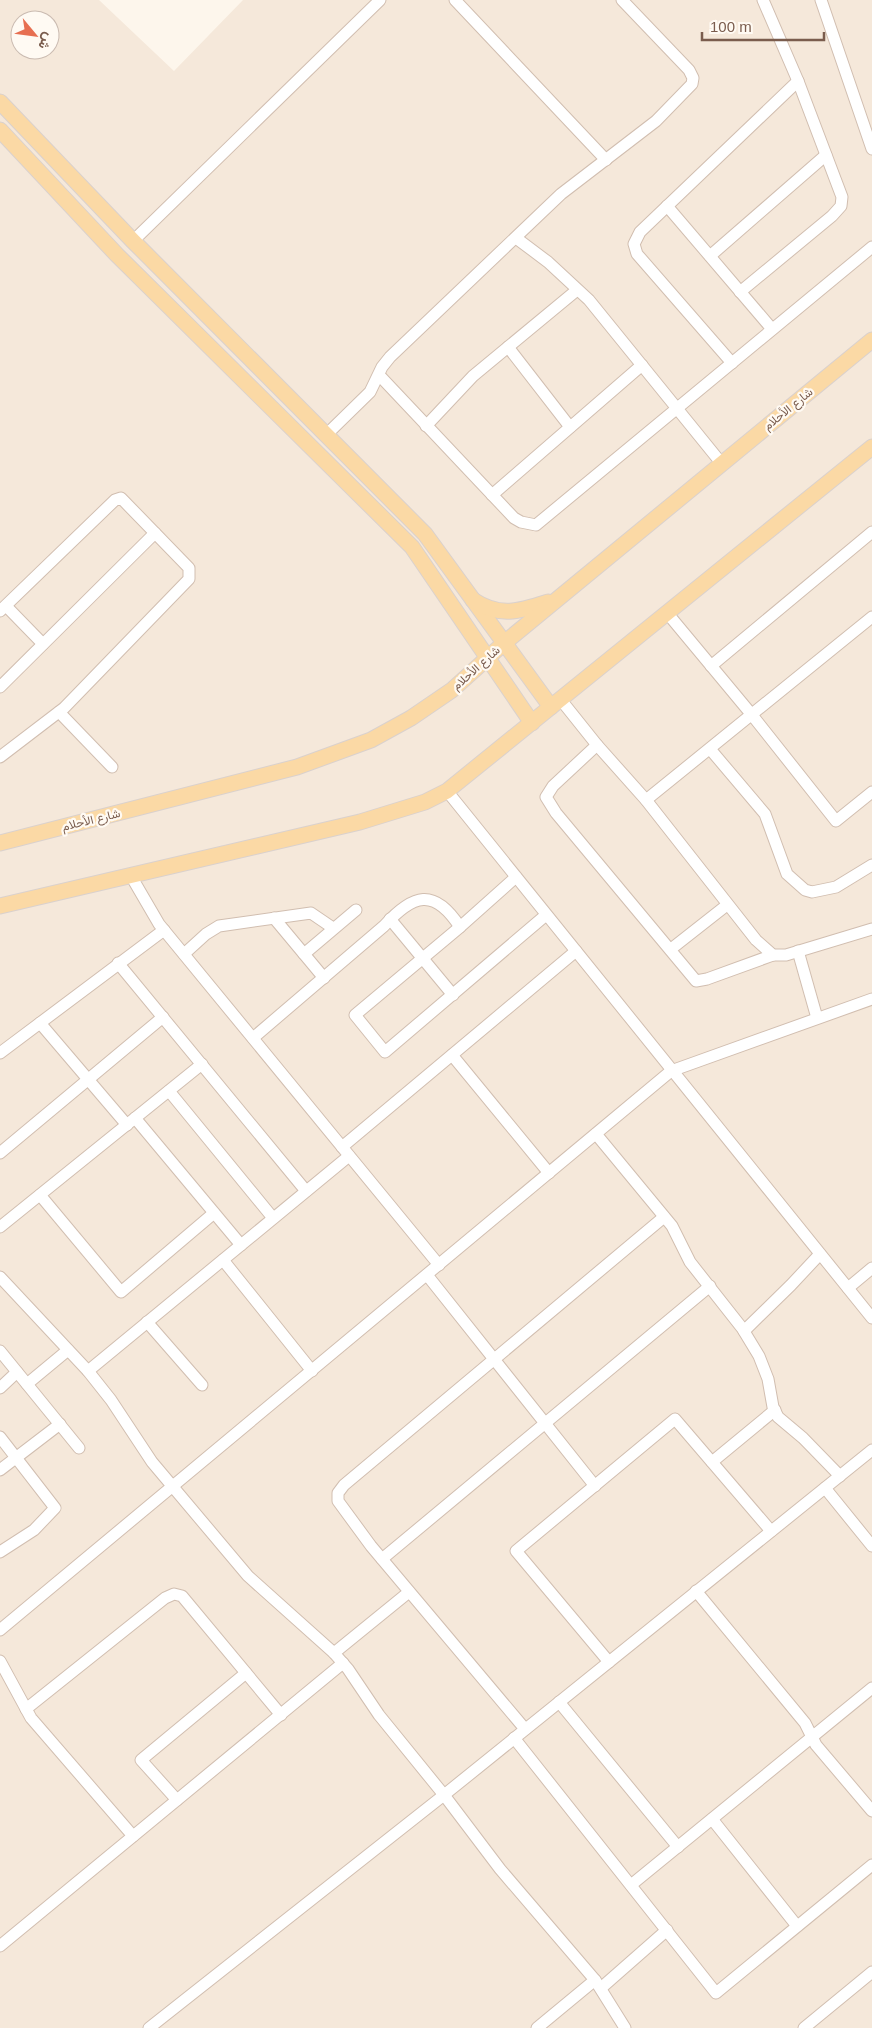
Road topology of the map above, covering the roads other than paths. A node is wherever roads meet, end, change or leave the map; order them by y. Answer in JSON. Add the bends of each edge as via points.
{"nodes":[{"id":1,"x":380,"y":0,"type":"edge"},
{"id":2,"x":456,"y":0,"type":"edge"},
{"id":3,"x":622,"y":0,"type":"edge"},
{"id":4,"x":763,"y":0,"type":"edge"},
{"id":5,"x":821,"y":0,"type":"edge"},
{"id":6,"x":798,"y":81,"type":"junction"},
{"id":7,"x":0,"y":102,"type":"edge"},
{"id":8,"x":0,"y":130,"type":"edge"},
{"id":9,"x":872,"y":149,"type":"edge"},
{"id":10,"x":826,"y":155,"type":"junction"},
{"id":11,"x":606,"y":160,"type":"junction"},
{"id":12,"x":667,"y":206,"type":"junction"},
{"id":13,"x":516,"y":238,"type":"junction"},
{"id":14,"x":133,"y":241,"type":"junction"},
{"id":15,"x":872,"y":247,"type":"edge"},
{"id":16,"x":117,"y":254,"type":"junction"},
{"id":17,"x":710,"y":256,"type":"junction"},
{"id":18,"x":577,"y":290,"type":"junction"},
{"id":19,"x":740,"y":292,"type":"junction"},
{"id":20,"x":772,"y":329,"type":"junction"},
{"id":21,"x":872,"y":340,"type":"edge"},
{"id":22,"x":508,"y":347,"type":"junction"},
{"id":23,"x":732,"y":363,"type":"junction"},
{"id":24,"x":642,"y":364,"type":"junction"},
{"id":25,"x":379,"y":375,"type":"junction"},
{"id":26,"x":677,"y":408,"type":"junction"},
{"id":27,"x":426,"y":426,"type":"junction"},
{"id":28,"x":570,"y":428,"type":"junction"},
{"id":29,"x":326,"y":435,"type":"junction"},
{"id":30,"x":872,"y":447,"type":"edge"},
{"id":31,"x":722,"y":464,"type":"junction"},
{"id":32,"x":373,"y":483,"type":"junction"},
{"id":33,"x":360,"y":495,"type":"junction"},
{"id":34,"x":492,"y":496,"type":"junction"},
{"id":35,"x":872,"y":532,"type":"edge"},
{"id":36,"x":155,"y":533,"type":"junction"},
{"id":37,"x":559,"y":598,"type":"junction"},
{"id":38,"x":471,"y":599,"type":"junction"},
{"id":39,"x":3,"y":608,"type":"edge"},
{"id":40,"x":668,"y":614,"type":"junction"},
{"id":41,"x":872,"y":617,"type":"edge"},
{"id":42,"x":43,"y":644,"type":"junction"},
{"id":43,"x":503,"y":644,"type":"junction"},
{"id":44,"x":488,"y":657,"type":"junction"},
{"id":45,"x":711,"y":666,"type":"junction"},
{"id":46,"x":0,"y":686,"type":"edge"},
{"id":47,"x":556,"y":704,"type":"junction"},
{"id":48,"x":59,"y":712,"type":"junction"},
{"id":49,"x":752,"y":715,"type":"junction"},
{"id":50,"x":532,"y":723,"type":"junction"},
{"id":51,"x":597,"y":745,"type":"junction"},
{"id":52,"x":710,"y":749,"type":"junction"},
{"id":53,"x":0,"y":757,"type":"edge"},
{"id":54,"x":112,"y":767,"type":"dead end"},
{"id":55,"x":447,"y":790,"type":"junction"},
{"id":56,"x":872,"y":792,"type":"edge"},
{"id":57,"x":646,"y":800,"type":"junction"},
{"id":58,"x":0,"y":843,"type":"edge"},
{"id":59,"x":871,"y":869,"type":"edge"},
{"id":60,"x":130,"y":876,"type":"junction"},
{"id":61,"x":516,"y":877,"type":"junction"},
{"id":62,"x":727,"y":905,"type":"junction"},
{"id":63,"x":0,"y":906,"type":"edge"},
{"id":64,"x":356,"y":910,"type":"dead end"},
{"id":65,"x":546,"y":915,"type":"junction"},
{"id":66,"x":274,"y":918,"type":"junction"},
{"id":67,"x":390,"y":919,"type":"junction"},
{"id":68,"x":460,"y":927,"type":"junction"},
{"id":69,"x":333,"y":928,"type":"junction"},
{"id":70,"x":872,"y":929,"type":"edge"},
{"id":71,"x":164,"y":930,"type":"junction"},
{"id":72,"x":671,"y":949,"type":"junction"},
{"id":73,"x":576,"y":951,"type":"junction"},
{"id":74,"x":798,"y":951,"type":"junction"},
{"id":75,"x":184,"y":954,"type":"junction"},
{"id":76,"x":304,"y":954,"type":"junction"},
{"id":77,"x":773,"y":955,"type":"junction"},
{"id":78,"x":423,"y":959,"type":"junction"},
{"id":79,"x":118,"y":963,"type":"junction"},
{"id":80,"x":324,"y":978,"type":"junction"},
{"id":81,"x":453,"y":995,"type":"junction"},
{"id":82,"x":872,"y":999,"type":"edge"},
{"id":83,"x":163,"y":1017,"type":"junction"},
{"id":84,"x":817,"y":1018,"type":"junction"},
{"id":85,"x":40,"y":1023,"type":"junction"},
{"id":86,"x":253,"y":1038,"type":"junction"},
{"id":87,"x":0,"y":1053,"type":"edge"},
{"id":88,"x":452,"y":1055,"type":"junction"},
{"id":89,"x":202,"y":1064,"type":"junction"},
{"id":90,"x":672,"y":1071,"type":"junction"},
{"id":91,"x":88,"y":1080,"type":"junction"},
{"id":92,"x":169,"y":1091,"type":"junction"},
{"id":93,"x":131,"y":1121,"type":"junction"},
{"id":94,"x":596,"y":1134,"type":"junction"},
{"id":95,"x":346,"y":1151,"type":"junction"},
{"id":96,"x":0,"y":1153,"type":"edge"},
{"id":97,"x":549,"y":1173,"type":"junction"},
{"id":98,"x":306,"y":1191,"type":"junction"},
{"id":99,"x":40,"y":1195,"type":"junction"},
{"id":100,"x":214,"y":1213,"type":"junction"},
{"id":101,"x":664,"y":1217,"type":"junction"},
{"id":102,"x":274,"y":1218,"type":"junction"},
{"id":103,"x":0,"y":1227,"type":"edge"},
{"id":104,"x":241,"y":1245,"type":"junction"},
{"id":105,"x":820,"y":1254,"type":"junction"},
{"id":106,"x":223,"y":1260,"type":"junction"},
{"id":107,"x":439,"y":1265,"type":"junction"},
{"id":108,"x":872,"y":1268,"type":"edge"},
{"id":109,"x":428,"y":1275,"type":"junction"},
{"id":110,"x":0,"y":1277,"type":"edge"},
{"id":111,"x":710,"y":1286,"type":"junction"},
{"id":112,"x":848,"y":1288,"type":"junction"},
{"id":113,"x":872,"y":1318,"type":"edge"},
{"id":114,"x":148,"y":1322,"type":"junction"},
{"id":115,"x":744,"y":1331,"type":"junction"},
{"id":116,"x":68,"y":1350,"type":"junction"},
{"id":117,"x":0,"y":1351,"type":"edge"},
{"id":118,"x":494,"y":1359,"type":"junction"},
{"id":119,"x":88,"y":1371,"type":"junction"},
{"id":120,"x":312,"y":1371,"type":"junction"},
{"id":121,"x":17,"y":1372,"type":"junction"},
{"id":122,"x":27,"y":1384,"type":"junction"},
{"id":123,"x":202,"y":1385,"type":"dead end"},
{"id":124,"x":0,"y":1388,"type":"edge"},
{"id":125,"x":775,"y":1410,"type":"junction"},
{"id":126,"x":545,"y":1423,"type":"junction"},
{"id":127,"x":60,"y":1424,"type":"junction"},
{"id":128,"x":0,"y":1437,"type":"edge"},
{"id":129,"x":79,"y":1448,"type":"dead end"},
{"id":130,"x":872,"y":1450,"type":"edge"},
{"id":131,"x":15,"y":1457,"type":"junction"},
{"id":132,"x":712,"y":1462,"type":"junction"},
{"id":133,"x":0,"y":1470,"type":"edge"},
{"id":134,"x":840,"y":1476,"type":"junction"},
{"id":135,"x":174,"y":1486,"type":"junction"},
{"id":136,"x":595,"y":1486,"type":"junction"},
{"id":137,"x":825,"y":1488,"type":"junction"},
{"id":138,"x":771,"y":1532,"type":"junction"},
{"id":139,"x":872,"y":1546,"type":"edge"},
{"id":140,"x":0,"y":1552,"type":"edge"},
{"id":141,"x":382,"y":1559,"type":"junction"},
{"id":142,"x":696,"y":1591,"type":"junction"},
{"id":143,"x":409,"y":1592,"type":"junction"},
{"id":144,"x":0,"y":1630,"type":"edge"},
{"id":145,"x":334,"y":1653,"type":"junction"},
{"id":146,"x":0,"y":1661,"type":"edge"},
{"id":147,"x":609,"y":1662,"type":"junction"},
{"id":148,"x":343,"y":1663,"type":"junction"},
{"id":149,"x":246,"y":1673,"type":"junction"},
{"id":150,"x":872,"y":1688,"type":"edge"},
{"id":151,"x":559,"y":1702,"type":"junction"},
{"id":152,"x":26,"y":1709,"type":"junction"},
{"id":153,"x":281,"y":1715,"type":"junction"},
{"id":154,"x":525,"y":1730,"type":"junction"},
{"id":155,"x":812,"y":1737,"type":"junction"},
{"id":156,"x":514,"y":1738,"type":"junction"},
{"id":157,"x":444,"y":1795,"type":"junction"},
{"id":158,"x":177,"y":1800,"type":"junction"},
{"id":159,"x":872,"y":1811,"type":"edge"},
{"id":160,"x":712,"y":1819,"type":"junction"},
{"id":161,"x":133,"y":1836,"type":"junction"},
{"id":162,"x":678,"y":1847,"type":"junction"},
{"id":163,"x":872,"y":1865,"type":"edge"},
{"id":164,"x":631,"y":1885,"type":"junction"},
{"id":165,"x":797,"y":1926,"type":"junction"},
{"id":166,"x":667,"y":1930,"type":"junction"},
{"id":167,"x":0,"y":1946,"type":"edge"},
{"id":168,"x":872,"y":1972,"type":"edge"},
{"id":169,"x":598,"y":1984,"type":"junction"},
{"id":170,"x":149,"y":2028,"type":"edge"},
{"id":171,"x":537,"y":2028,"type":"edge"},
{"id":172,"x":625,"y":2028,"type":"edge"},
{"id":173,"x":804,"y":2028,"type":"edge"}],
"edges":[{"from":1,"to":14,"type":"street"},
{"from":2,"to":11,"type":"street"},
{"from":3,"to":11,"type":"street","via":[[693,78],[692,84],[656,121]]},
{"from":4,"to":6,"type":"street"},
{"from":5,"to":9,"type":"street"},
{"from":6,"to":10,"type":"street"},
{"from":6,"to":12,"type":"street"},
{"from":7,"to":14,"type":"main road"},
{"from":8,"to":16,"type":"main road"},
{"from":10,"to":17,"type":"street"},
{"from":10,"to":19,"type":"street","via":[[842,197],[841,206]]},
{"from":11,"to":13,"type":"street","via":[[561,194]]},
{"from":12,"to":17,"type":"street"},
{"from":12,"to":23,"type":"street","via":[[640,232],[634,244],[637,254]]},
{"from":13,"to":18,"type":"street"},
{"from":13,"to":25,"type":"street","via":[[390,357]]},
{"from":14,"to":16,"type":"main road"},
{"from":14,"to":29,"type":"main road"},
{"from":15,"to":20,"type":"street"},
{"from":16,"to":33,"type":"main road"},
{"from":17,"to":19,"type":"street"},
{"from":18,"to":22,"type":"street"},
{"from":18,"to":24,"type":"street"},
{"from":19,"to":20,"type":"street"},
{"from":20,"to":23,"type":"street"},
{"from":21,"to":31,"type":"main road","name":"شارع الأحلام"},
{"from":22,"to":27,"type":"street","via":[[473,376]]},
{"from":22,"to":28,"type":"street"},
{"from":23,"to":26,"type":"street"},
{"from":24,"to":26,"type":"street"},
{"from":24,"to":28,"type":"street"},
{"from":25,"to":27,"type":"street"},
{"from":25,"to":29,"type":"street","via":[[370,392]]},
{"from":26,"to":31,"type":"street"},
{"from":26,"to":34,"type":"street","via":[[536,525],[514,518]]},
{"from":27,"to":34,"type":"street"},
{"from":28,"to":34,"type":"street"},
{"from":29,"to":32,"type":"main road"},
{"from":30,"to":40,"type":"main road"},
{"from":31,"to":37,"type":"main road","name":"شارع الأحلام"},
{"from":32,"to":33,"type":"main road"},
{"from":32,"to":38,"type":"main road","via":[[425,534]]},
{"from":33,"to":44,"type":"main road","via":[[412,547]]},
{"from":35,"to":45,"type":"street"},
{"from":36,"to":39,"type":"street","via":[[121,498],[115,500]]},
{"from":36,"to":42,"type":"street"},
{"from":36,"to":48,"type":"street","via":[[189,568],[189,579]]},
{"from":37,"to":38,"type":"main road","via":[[511,612],[491,609]]},
{"from":37,"to":43,"type":"main road","name":"شارع الأحلام"},
{"from":38,"to":43,"type":"main road"},
{"from":39,"to":42,"type":"street"},
{"from":40,"to":45,"type":"street"},
{"from":40,"to":47,"type":"main road"},
{"from":41,"to":49,"type":"street"},
{"from":42,"to":46,"type":"street"},
{"from":43,"to":44,"type":"main road","name":"شارع الأحلام"},
{"from":43,"to":47,"type":"main road"},
{"from":44,"to":50,"type":"main road"},
{"from":44,"to":58,"type":"main road","name":"شارع الأحلام","via":[[452,690],[371,740],[297,767]]},
{"from":45,"to":49,"type":"street"},
{"from":47,"to":50,"type":"main road"},
{"from":47,"to":51,"type":"street"},
{"from":48,"to":53,"type":"street"},
{"from":48,"to":54,"type":"street"},
{"from":49,"to":52,"type":"street"},
{"from":49,"to":56,"type":"street","via":[[836,821]]},
{"from":50,"to":55,"type":"main road"},
{"from":51,"to":57,"type":"street"},
{"from":51,"to":72,"type":"street","via":[[553,786],[546,797]]},
{"from":52,"to":57,"type":"street"},
{"from":52,"to":59,"type":"street","via":[[766,814],[787,874],[805,890],[812,892],[836,887]]},
{"from":55,"to":60,"type":"main road","via":[[418,804],[360,822]]},
{"from":55,"to":61,"type":"street"},
{"from":57,"to":62,"type":"street"},
{"from":60,"to":63,"type":"main road"},
{"from":60,"to":71,"type":"street"},
{"from":61,"to":65,"type":"street"},
{"from":61,"to":68,"type":"street"},
{"from":62,"to":72,"type":"street"},
{"from":62,"to":77,"type":"street"},
{"from":64,"to":69,"type":"street"},
{"from":65,"to":73,"type":"street"},
{"from":65,"to":81,"type":"street"},
{"from":66,"to":69,"type":"street","via":[[311,913]]},
{"from":66,"to":75,"type":"street","via":[[219,926]]},
{"from":66,"to":76,"type":"street"},
{"from":67,"to":68,"type":"street","via":[[410,902],[427,899],[451,912]]},
{"from":67,"to":78,"type":"street"},
{"from":67,"to":80,"type":"street"},
{"from":68,"to":78,"type":"street"},
{"from":69,"to":76,"type":"street"},
{"from":70,"to":74,"type":"street"},
{"from":71,"to":75,"type":"street"},
{"from":71,"to":79,"type":"street"},
{"from":72,"to":77,"type":"street","via":[[696,980]]},
{"from":73,"to":88,"type":"street"},
{"from":73,"to":90,"type":"street"},
{"from":74,"to":77,"type":"street"},
{"from":74,"to":84,"type":"street"},
{"from":75,"to":86,"type":"street"},
{"from":76,"to":80,"type":"street"},
{"from":78,"to":81,"type":"street"},
{"from":78,"to":81,"type":"street","via":[[355,1015],[385,1052]]},
{"from":79,"to":83,"type":"street"},
{"from":79,"to":85,"type":"street"},
{"from":80,"to":86,"type":"street"},
{"from":82,"to":84,"type":"street"},
{"from":83,"to":89,"type":"street"},
{"from":83,"to":91,"type":"street"},
{"from":84,"to":90,"type":"street"},
{"from":85,"to":87,"type":"street"},
{"from":85,"to":91,"type":"street"},
{"from":86,"to":95,"type":"street"},
{"from":88,"to":95,"type":"street"},
{"from":88,"to":97,"type":"street"},
{"from":89,"to":92,"type":"street"},
{"from":89,"to":98,"type":"street"},
{"from":90,"to":94,"type":"street"},
{"from":90,"to":105,"type":"street"},
{"from":91,"to":93,"type":"street"},
{"from":91,"to":96,"type":"street"},
{"from":92,"to":93,"type":"street"},
{"from":92,"to":102,"type":"street"},
{"from":93,"to":99,"type":"street"},
{"from":93,"to":100,"type":"street"},
{"from":94,"to":97,"type":"street"},
{"from":94,"to":101,"type":"street"},
{"from":95,"to":98,"type":"street"},
{"from":95,"to":107,"type":"street"},
{"from":97,"to":107,"type":"street"},
{"from":98,"to":102,"type":"street"},
{"from":99,"to":100,"type":"street","via":[[121,1292]]},
{"from":99,"to":103,"type":"street"},
{"from":100,"to":104,"type":"street"},
{"from":101,"to":111,"type":"street","via":[[690,1262]]},
{"from":101,"to":118,"type":"street"},
{"from":102,"to":104,"type":"street"},
{"from":104,"to":106,"type":"street"},
{"from":105,"to":112,"type":"street"},
{"from":105,"to":115,"type":"street"},
{"from":106,"to":114,"type":"street"},
{"from":106,"to":120,"type":"street"},
{"from":107,"to":109,"type":"street"},
{"from":108,"to":112,"type":"street"},
{"from":109,"to":118,"type":"street"},
{"from":109,"to":120,"type":"street"},
{"from":110,"to":116,"type":"street"},
{"from":111,"to":115,"type":"street"},
{"from":111,"to":126,"type":"street"},
{"from":112,"to":113,"type":"street"},
{"from":114,"to":119,"type":"street"},
{"from":114,"to":123,"type":"street"},
{"from":115,"to":125,"type":"street","via":[[759,1356]]},
{"from":116,"to":119,"type":"street"},
{"from":116,"to":122,"type":"street"},
{"from":117,"to":121,"type":"street"},
{"from":118,"to":126,"type":"street"},
{"from":118,"to":141,"type":"street","via":[[338,1493],[338,1501]]},
{"from":119,"to":135,"type":"street","via":[[112,1400],[152,1462]]},
{"from":120,"to":135,"type":"street"},
{"from":121,"to":122,"type":"street"},
{"from":121,"to":124,"type":"street"},
{"from":122,"to":127,"type":"street"},
{"from":125,"to":132,"type":"street"},
{"from":125,"to":134,"type":"street","via":[[778,1417]]},
{"from":126,"to":136,"type":"street"},
{"from":126,"to":141,"type":"street"},
{"from":127,"to":129,"type":"street"},
{"from":127,"to":131,"type":"street"},
{"from":128,"to":131,"type":"street"},
{"from":130,"to":134,"type":"street"},
{"from":131,"to":133,"type":"street"},
{"from":131,"to":140,"type":"street","via":[[55,1508],[34,1530]]},
{"from":132,"to":136,"type":"street","via":[[675,1419]]},
{"from":132,"to":138,"type":"street"},
{"from":134,"to":137,"type":"street"},
{"from":135,"to":144,"type":"street"},
{"from":135,"to":145,"type":"street","via":[[248,1576]]},
{"from":136,"to":147,"type":"street","via":[[516,1551]]},
{"from":137,"to":138,"type":"street"},
{"from":137,"to":139,"type":"street"},
{"from":138,"to":142,"type":"street"},
{"from":141,"to":143,"type":"street"},
{"from":142,"to":147,"type":"street"},
{"from":142,"to":155,"type":"street","via":[[805,1723]]},
{"from":143,"to":145,"type":"street"},
{"from":143,"to":154,"type":"street"},
{"from":145,"to":148,"type":"street"},
{"from":146,"to":152,"type":"street"},
{"from":147,"to":151,"type":"street"},
{"from":148,"to":153,"type":"street"},
{"from":148,"to":157,"type":"street","via":[[379,1715]]},
{"from":149,"to":152,"type":"street","via":[[182,1596],[174,1594]]},
{"from":149,"to":153,"type":"street"},
{"from":149,"to":158,"type":"street","via":[[141,1760]]},
{"from":150,"to":155,"type":"street"},
{"from":151,"to":154,"type":"street"},
{"from":151,"to":162,"type":"street"},
{"from":152,"to":161,"type":"street"},
{"from":153,"to":158,"type":"street"},
{"from":154,"to":156,"type":"street"},
{"from":155,"to":159,"type":"street"},
{"from":155,"to":160,"type":"street"},
{"from":156,"to":157,"type":"street"},
{"from":156,"to":164,"type":"street"},
{"from":157,"to":169,"type":"street","via":[[500,1869]]},
{"from":157,"to":170,"type":"street"},
{"from":158,"to":161,"type":"street"},
{"from":160,"to":162,"type":"street"},
{"from":160,"to":165,"type":"street"},
{"from":161,"to":167,"type":"street"},
{"from":162,"to":164,"type":"street"},
{"from":163,"to":165,"type":"street"},
{"from":164,"to":166,"type":"street"},
{"from":165,"to":166,"type":"street","via":[[716,1993]]},
{"from":166,"to":169,"type":"street"},
{"from":168,"to":173,"type":"street"},
{"from":169,"to":171,"type":"street"},
{"from":169,"to":172,"type":"street"}]}
